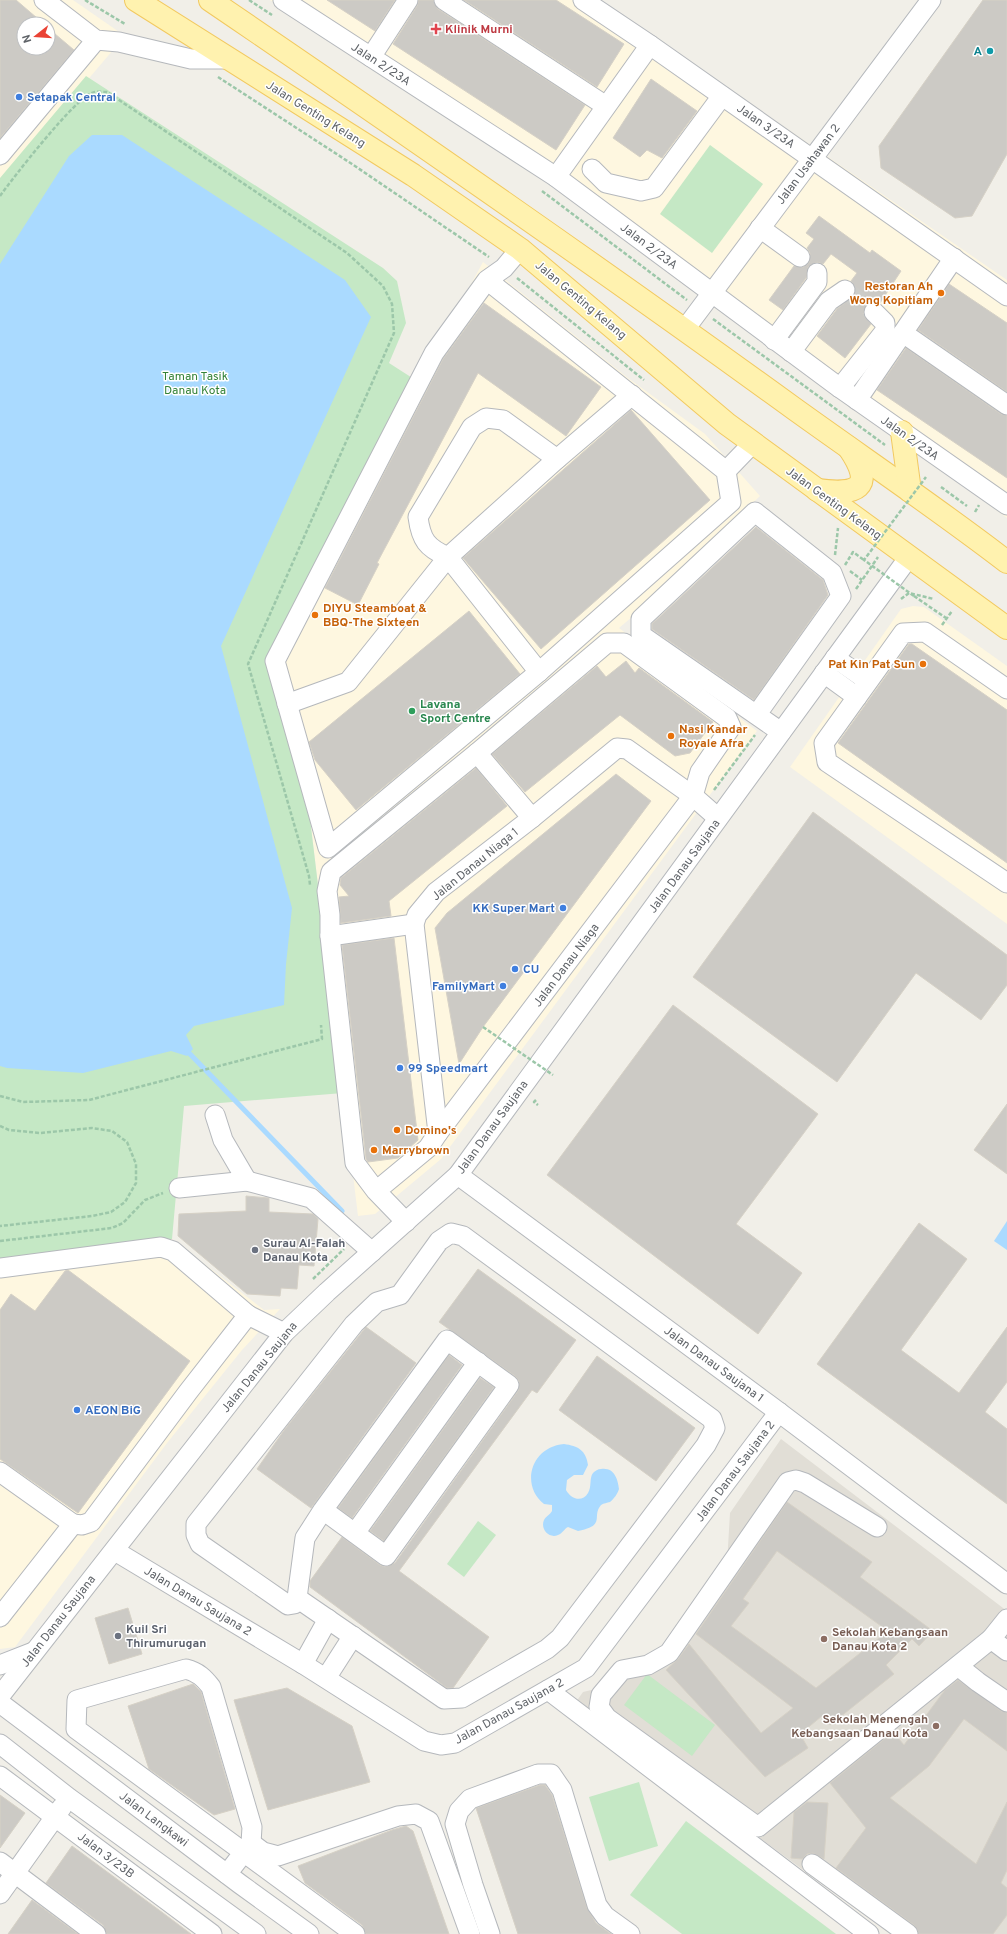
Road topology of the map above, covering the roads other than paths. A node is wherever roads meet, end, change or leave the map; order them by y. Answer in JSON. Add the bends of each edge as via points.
{"nodes":[{"id":1,"x":44,"y":0,"type":"edge"},
{"id":2,"x":136,"y":0,"type":"edge"},
{"id":3,"x":210,"y":0,"type":"edge"},
{"id":4,"x":283,"y":0,"type":"edge"},
{"id":5,"x":408,"y":0,"type":"edge"},
{"id":6,"x":444,"y":0,"type":"edge"},
{"id":7,"x":583,"y":0,"type":"edge"},
{"id":8,"x":931,"y":0,"type":"edge"},
{"id":9,"x":96,"y":40,"type":"junction"},
{"id":10,"x":650,"y":45,"type":"junction"},
{"id":11,"x":371,"y":57,"type":"junction"},
{"id":12,"x":228,"y":59,"type":"junction"},
{"id":13,"x":722,"y":96,"type":"junction"},
{"id":14,"x":606,"y":106,"type":"junction"},
{"id":15,"x":0,"y":155,"type":"edge"},
{"id":16,"x":812,"y":158,"type":"junction"},
{"id":17,"x":592,"y":169,"type":"dead end"},
{"id":18,"x":556,"y":177,"type":"junction"},
{"id":19,"x":760,"y":228,"type":"junction"},
{"id":20,"x":520,"y":249,"type":"junction"},
{"id":21,"x":800,"y":257,"type":"dead end"},
{"id":22,"x":954,"y":258,"type":"junction"},
{"id":23,"x":817,"y":273,"type":"dead end"},
{"id":24,"x":487,"y":280,"type":"junction"},
{"id":25,"x":845,"y":290,"type":"dead end"},
{"id":26,"x":712,"y":293,"type":"junction"},
{"id":27,"x":1007,"y":296,"type":"edge"},
{"id":28,"x":874,"y":312,"type":"tunnel mouth"},
{"id":29,"x":685,"y":329,"type":"junction"},
{"id":30,"x":903,"y":333,"type":"junction"},
{"id":31,"x":774,"y":340,"type":"junction"},
{"id":32,"x":790,"y":352,"type":"junction"},
{"id":33,"x":840,"y":388,"type":"junction"},
{"id":34,"x":632,"y":395,"type":"junction"},
{"id":35,"x":857,"y":400,"type":"junction"},
{"id":36,"x":1007,"y":405,"type":"edge"},
{"id":37,"x":902,"y":432,"type":"junction"},
{"id":38,"x":753,"y":443,"type":"junction"},
{"id":39,"x":848,"y":447,"type":"junction"},
{"id":40,"x":557,"y":459,"type":"junction"},
{"id":41,"x":726,"y":470,"type":"junction"},
{"id":42,"x":816,"y":490,"type":"junction"},
{"id":43,"x":910,"y":492,"type":"junction"},
{"id":44,"x":1007,"y":505,"type":"edge"},
{"id":45,"x":887,"y":541,"type":"junction"},
{"id":46,"x":448,"y":557,"type":"junction"},
{"id":47,"x":909,"y":557,"type":"junction"},
{"id":48,"x":1007,"y":562,"type":"edge"},
{"id":49,"x":1007,"y":611,"type":"edge"},
{"id":50,"x":1007,"y":628,"type":"edge"},
{"id":51,"x":830,"y":665,"type":"junction"},
{"id":52,"x":539,"y":672,"type":"junction"},
{"id":53,"x":868,"y":681,"type":"junction"},
{"id":54,"x":1007,"y":689,"type":"edge"},
{"id":55,"x":768,"y":697,"type":"junction"},
{"id":56,"x":857,"y":697,"type":"junction"},
{"id":57,"x":287,"y":704,"type":"junction"},
{"id":58,"x":793,"y":715,"type":"junction"},
{"id":59,"x":761,"y":717,"type":"junction"},
{"id":60,"x":781,"y":732,"type":"junction"},
{"id":61,"x":477,"y":753,"type":"junction"},
{"id":62,"x":698,"y":800,"type":"junction"},
{"id":63,"x":532,"y":818,"type":"junction"},
{"id":64,"x":718,"y":818,"type":"junction"},
{"id":65,"x":1007,"y":883,"type":"edge"},
{"id":66,"x":414,"y":924,"type":"junction"},
{"id":67,"x":330,"y":936,"type":"junction"},
{"id":68,"x":215,"y":1115,"type":"dead end"},
{"id":69,"x":438,"y":1133,"type":"junction"},
{"id":70,"x":458,"y":1175,"type":"junction"},
{"id":71,"x":247,"y":1181,"type":"junction"},
{"id":72,"x":173,"y":1190,"type":"road end"},
{"id":73,"x":376,"y":1191,"type":"junction"},
{"id":74,"x":406,"y":1222,"type":"junction"},
{"id":75,"x":372,"y":1252,"type":"junction"},
{"id":76,"x":0,"y":1268,"type":"edge"},
{"id":77,"x":248,"y":1314,"type":"junction"},
{"id":78,"x":284,"y":1333,"type":"junction"},
{"id":79,"x":478,"y":1362,"type":"junction"},
{"id":80,"x":779,"y":1412,"type":"junction"},
{"id":81,"x":0,"y":1472,"type":"edge"},
{"id":82,"x":323,"y":1510,"type":"junction"},
{"id":83,"x":73,"y":1524,"type":"junction"},
{"id":84,"x":877,"y":1527,"type":"dead end"},
{"id":85,"x":356,"y":1533,"type":"junction"},
{"id":86,"x":114,"y":1551,"type":"junction"},
{"id":87,"x":1007,"y":1584,"type":"edge"},
{"id":88,"x":297,"y":1598,"type":"junction"},
{"id":89,"x":0,"y":1617,"type":"edge"},
{"id":90,"x":328,"y":1619,"type":"junction"},
{"id":91,"x":1007,"y":1619,"type":"edge"},
{"id":92,"x":353,"y":1636,"type":"junction"},
{"id":93,"x":991,"y":1639,"type":"junction"},
{"id":94,"x":35,"y":1651,"type":"junction"},
{"id":95,"x":1007,"y":1651,"type":"edge"},
{"id":96,"x":303,"y":1664,"type":"junction"},
{"id":97,"x":0,"y":1665,"type":"edge"},
{"id":98,"x":958,"y":1666,"type":"junction"},
{"id":99,"x":326,"y":1678,"type":"junction"},
{"id":100,"x":548,"y":1690,"type":"junction"},
{"id":101,"x":0,"y":1696,"type":"edge"},
{"id":102,"x":1007,"y":1702,"type":"edge"},
{"id":103,"x":0,"y":1703,"type":"edge"},
{"id":104,"x":0,"y":1744,"type":"edge"},
{"id":105,"x":0,"y":1776,"type":"edge"},
{"id":106,"x":69,"y":1798,"type":"junction"},
{"id":107,"x":54,"y":1816,"type":"junction"},
{"id":108,"x":247,"y":1848,"type":"junction"},
{"id":109,"x":7,"y":1868,"type":"edge"},
{"id":110,"x":227,"y":1874,"type":"junction"},
{"id":111,"x":808,"y":1888,"type":"junction"},
{"id":112,"x":0,"y":1894,"type":"edge"},
{"id":113,"x":96,"y":1934,"type":"edge"},
{"id":114,"x":212,"y":1934,"type":"edge"},
{"id":115,"x":256,"y":1934,"type":"edge"},
{"id":116,"x":309,"y":1934,"type":"edge"},
{"id":117,"x":355,"y":1934,"type":"edge"},
{"id":118,"x":470,"y":1934,"type":"edge"},
{"id":119,"x":490,"y":1934,"type":"edge"},
{"id":120,"x":630,"y":1934,"type":"edge"},
{"id":121,"x":869,"y":1934,"type":"edge"},
{"id":122,"x":908,"y":1934,"type":"edge"}],
"edges":[{"from":1,"to":9,"type":"street"},
{"from":2,"to":12,"type":"main road","name":"Jalan Genting Kelang"},
{"from":3,"to":29,"type":"main road"},
{"from":4,"to":11,"type":"street","name":"Jalan 2/23A"},
{"from":5,"to":11,"type":"street"},
{"from":6,"to":14,"type":"street"},
{"from":7,"to":10,"type":"street","name":"Jalan 3/23A"},
{"from":8,"to":16,"type":"street","name":"Jalan Usahawan 2"},
{"from":9,"to":12,"type":"street","via":[[120,42],[191,59]]},
{"from":9,"to":15,"type":"street"},
{"from":10,"to":13,"type":"street","name":"Jalan 3/23A"},
{"from":10,"to":14,"type":"street"},
{"from":11,"to":18,"type":"street","name":"Jalan 2/23A"},
{"from":12,"to":20,"type":"main road","name":"Jalan Genting Kelang","via":[[413,175]]},
{"from":13,"to":16,"type":"street","name":"Jalan 3/23A"},
{"from":13,"to":17,"type":"street","via":[[654,188],[641,191],[606,183]]},
{"from":14,"to":18,"type":"street"},
{"from":16,"to":19,"type":"street","name":"Jalan Usahawan 2"},
{"from":16,"to":22,"type":"street","name":"Jalan 3/23A"},
{"from":18,"to":26,"type":"street","name":"Jalan 2/23A"},
{"from":19,"to":21,"type":"street"},
{"from":19,"to":26,"type":"street","name":"Jalan Usahawan 2"},
{"from":20,"to":24,"type":"street","via":[[504,268]]},
{"from":20,"to":38,"type":"main road","name":"Jalan Genting Kelang","via":[[727,424]]},
{"from":22,"to":27,"type":"street","name":"Jalan 3/23A"},
{"from":22,"to":30,"type":"street"},
{"from":23,"to":31,"type":"street","via":[[817,282]]},
{"from":24,"to":34,"type":"street"},
{"from":24,"to":57,"type":"street","via":[[434,353],[275,661]]},
{"from":25,"to":32,"type":"street","via":[[829,301]]},
{"from":26,"to":29,"type":"street","name":"Jalan Usahawan 2"},
{"from":26,"to":31,"type":"street","name":"Jalan 2/23A"},
{"from":28,"to":33,"type":"street","via":[[885,323],[885,331]]},
{"from":29,"to":39,"type":"main road"},
{"from":30,"to":35,"type":"street"},
{"from":30,"to":36,"type":"street"},
{"from":31,"to":32,"type":"street","name":"Jalan 2/23A"},
{"from":32,"to":33,"type":"street","name":"Jalan 2/23A"},
{"from":33,"to":35,"type":"street","name":"Jalan 2/23A"},
{"from":34,"to":40,"type":"street"},
{"from":34,"to":41,"type":"street"},
{"from":35,"to":37,"type":"street","name":"Jalan 2/23A"},
{"from":37,"to":43,"type":"main road"},
{"from":37,"to":44,"type":"street","name":"Jalan 2/23A"},
{"from":38,"to":41,"type":"street"},
{"from":38,"to":42,"type":"main road","name":"Jalan Genting Kelang"},
{"from":39,"to":42,"type":"main road","via":[[859,465],[859,486],[853,491],[846,492]]},
{"from":39,"to":43,"type":"main road"},
{"from":40,"to":46,"type":"street"},
{"from":40,"to":46,"type":"street","via":[[503,420],[486,418],[472,427],[418,517],[420,534],[435,551]]},
{"from":41,"to":52,"type":"street","via":[[731,502]]},
{"from":42,"to":45,"type":"main road","name":"Jalan Genting Kelang"},
{"from":43,"to":48,"type":"main road","via":[[950,518]]},
{"from":45,"to":47,"type":"main road","name":"Jalan Genting Kelang"},
{"from":45,"to":49,"type":"main road","via":[[929,553]]},
{"from":46,"to":52,"type":"street"},
{"from":46,"to":57,"type":"street","via":[[348,682]]},
{"from":47,"to":50,"type":"main road","name":"Jalan Genting Kelang"},
{"from":47,"to":51,"type":"street","name":"Jalan Danau Saujana"},
{"from":51,"to":53,"type":"street"},
{"from":51,"to":56,"type":"street"},
{"from":51,"to":58,"type":"street","name":"Jalan Danau Saujana"},
{"from":52,"to":57,"type":"street","via":[[328,848]]},
{"from":53,"to":54,"type":"street","via":[[903,633],[925,632]]},
{"from":53,"to":56,"type":"street"},
{"from":55,"to":58,"type":"street"},
{"from":55,"to":59,"type":"street"},
{"from":55,"to":59,"type":"street","via":[[841,596],[832,573],[755,512],[641,619],[642,635]]},
{"from":56,"to":65,"type":"street","via":[[824,743],[827,762]]},
{"from":58,"to":60,"type":"street","name":"Jalan Danau Saujana"},
{"from":59,"to":60,"type":"street"},
{"from":60,"to":64,"type":"street","name":"Jalan Danau Saujana"},
{"from":61,"to":62,"type":"street","via":[[607,643],[624,643],[727,718],[731,727],[700,772]]},
{"from":61,"to":63,"type":"street"},
{"from":61,"to":67,"type":"street","via":[[331,872],[327,891]]},
{"from":62,"to":63,"type":"street","name":"Jalan Danau Niaga 1","via":[[627,749],[617,748]]},
{"from":62,"to":64,"type":"street","name":"Jalan Danau Niaga 1"},
{"from":62,"to":69,"type":"street","name":"Jalan Danau Niaga"},
{"from":63,"to":66,"type":"street","name":"Jalan Danau Niaga 1","via":[[436,892],[416,915]]},
{"from":64,"to":70,"type":"street","name":"Jalan Danau Saujana"},
{"from":66,"to":67,"type":"street"},
{"from":66,"to":69,"type":"street"},
{"from":67,"to":73,"type":"street","via":[[355,1163]]},
{"from":68,"to":71,"type":"street","via":[[223,1140]]},
{"from":69,"to":73,"type":"street","name":"Jalan Danau Niaga","via":[[428,1148]]},
{"from":70,"to":74,"type":"street","name":"Jalan Danau Saujana"},
{"from":70,"to":80,"type":"street","name":"Jalan Danau Saujana 1"},
{"from":71,"to":72,"type":"street"},
{"from":71,"to":75,"type":"street","via":[[311,1198]]},
{"from":73,"to":74,"type":"street"},
{"from":74,"to":75,"type":"street","name":"Jalan Danau Saujana"},
{"from":75,"to":78,"type":"street","name":"Jalan Danau Saujana"},
{"from":76,"to":77,"type":"street","via":[[161,1247],[173,1252]]},
{"from":77,"to":78,"type":"street"},
{"from":77,"to":83,"type":"street","via":[[91,1522],[82,1526]]},
{"from":78,"to":86,"type":"street","name":"Jalan Danau Saujana"},
{"from":79,"to":82,"type":"street","via":[[447,1340]]},
{"from":79,"to":85,"type":"street"},
{"from":79,"to":85,"type":"street","via":[[509,1385],[386,1556]]},
{"from":80,"to":87,"type":"street","name":"Jalan Danau Saujana 1"},
{"from":80,"to":100,"type":"street","name":"Jalan Danau Saujana 2","via":[[586,1668]]},
{"from":81,"to":83,"type":"street"},
{"from":82,"to":85,"type":"street"},
{"from":82,"to":88,"type":"street","via":[[305,1538]]},
{"from":83,"to":89,"type":"street"},
{"from":84,"to":98,"type":"street","via":[[805,1483],[796,1480],[788,1482],[669,1653],[648,1665],[622,1670],[601,1695],[599,1707],[607,1718],[758,1827]]},
{"from":86,"to":94,"type":"street","name":"Jalan Danau Saujana"},
{"from":86,"to":96,"type":"street","name":"Jalan Danau Saujana 2"},
{"from":88,"to":90,"type":"street"},
{"from":88,"to":92,"type":"street","via":[[294,1604],[288,1605],[200,1544],[196,1535],[196,1524],[354,1324],[377,1302],[400,1295],[439,1241],[451,1233],[463,1236],[712,1419],[714,1428],[706,1445],[560,1638],[547,1649],[462,1698],[444,1699]]},
{"from":90,"to":92,"type":"street"},
{"from":90,"to":96,"type":"street"},
{"from":91,"to":93,"type":"street"},
{"from":92,"to":99,"type":"street"},
{"from":93,"to":95,"type":"street"},
{"from":93,"to":98,"type":"street"},
{"from":94,"to":97,"type":"street"},
{"from":94,"to":101,"type":"street","name":"Jalan Danau Saujana"},
{"from":96,"to":99,"type":"street","name":"Jalan Danau Saujana 2"},
{"from":98,"to":102,"type":"street"},
{"from":99,"to":100,"type":"street","name":"Jalan Danau Saujana 2","via":[[424,1741],[441,1745],[455,1743]]},
{"from":100,"to":111,"type":"street"},
{"from":103,"to":110,"type":"street","name":"Jalan Langkawi"},
{"from":104,"to":106,"type":"street"},
{"from":105,"to":107,"type":"street","name":"Jalan 3/23B"},
{"from":106,"to":107,"type":"street"},
{"from":106,"to":115,"type":"street"},
{"from":107,"to":109,"type":"street"},
{"from":107,"to":114,"type":"street","name":"Jalan 3/23B"},
{"from":108,"to":108,"type":"street","via":[[76,1729],[77,1700],[186,1669],[196,1672],[211,1687],[252,1827]]},
{"from":108,"to":110,"type":"street"},
{"from":108,"to":117,"type":"street"},
{"from":108,"to":118,"type":"street","via":[[278,1856],[398,1816],[416,1814],[429,1821]]},
{"from":109,"to":112,"type":"street"},
{"from":109,"to":113,"type":"street"},
{"from":110,"to":116,"type":"street","name":"Jalan Langkawi"},
{"from":111,"to":121,"type":"street"},
{"from":111,"to":122,"type":"street","via":[[816,1868]]},
{"from":119,"to":120,"type":"street","via":[[455,1824],[459,1811],[470,1799],[538,1774],[551,1774],[562,1790],[597,1905],[605,1916]]}]}
